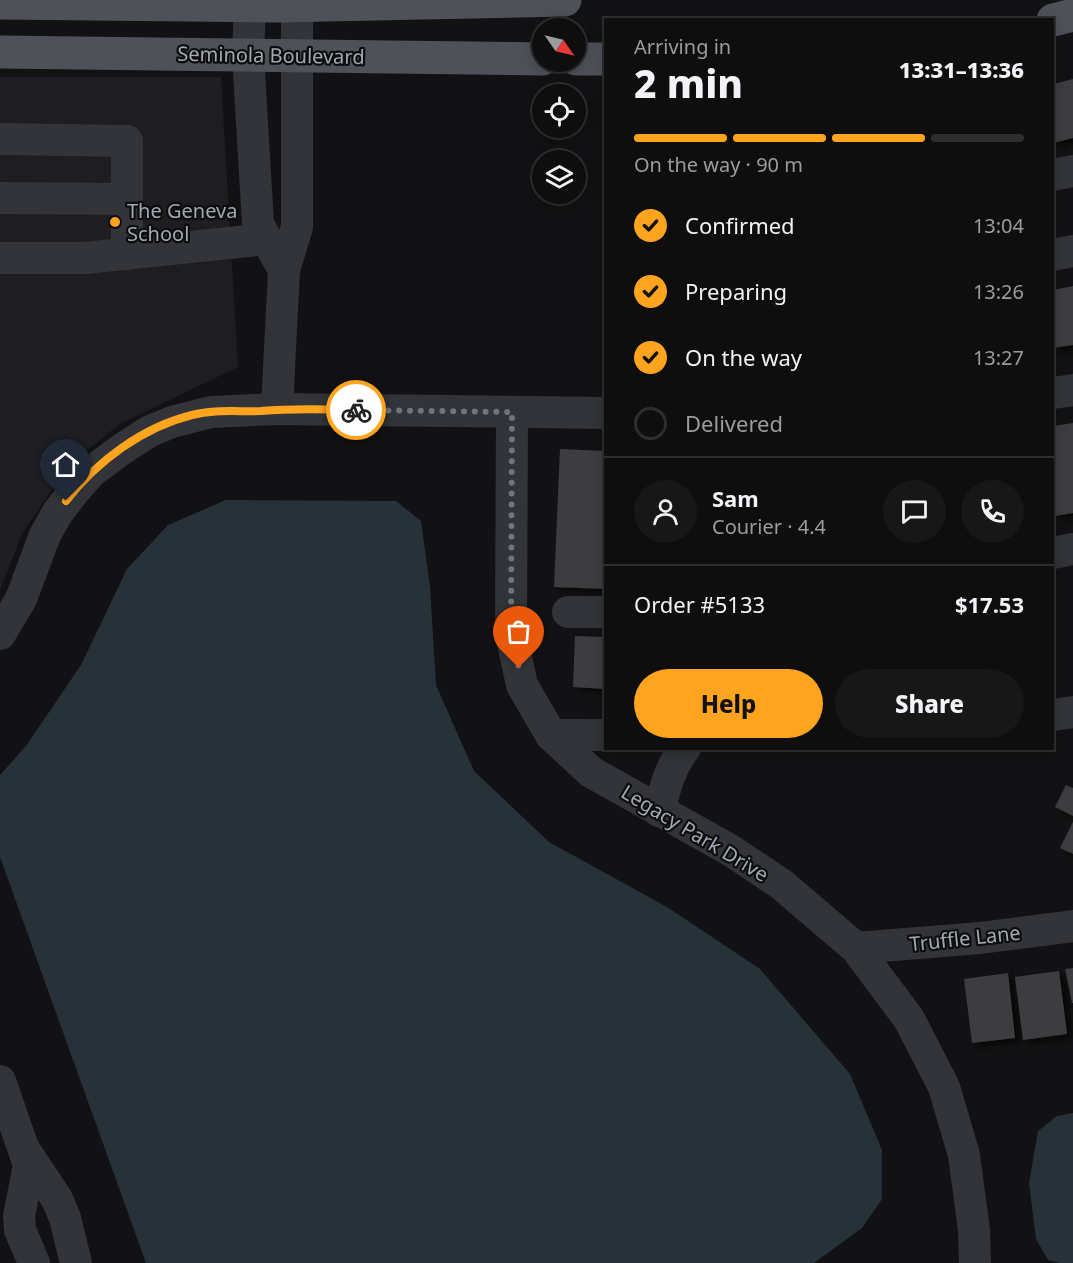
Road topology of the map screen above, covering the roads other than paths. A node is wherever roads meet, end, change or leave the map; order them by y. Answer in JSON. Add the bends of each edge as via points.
{"nodes":[{"id":1,"x":565,"y":0,"type":"edge"},
{"id":2,"x":0,"y":3,"type":"edge"},
{"id":3,"x":250,"y":3,"type":"edge"},
{"id":4,"x":297,"y":3,"type":"edge"},
{"id":5,"x":1073,"y":15,"type":"edge"},
{"id":6,"x":1054,"y":20,"type":"edge"},
{"id":7,"x":0,"y":52,"type":"edge"},
{"id":8,"x":248,"y":55,"type":"junction"},
{"id":9,"x":296,"y":56,"type":"junction"},
{"id":10,"x":532,"y":58,"type":"edge"},
{"id":11,"x":586,"y":59,"type":"edge"},
{"id":12,"x":604,"y":59,"type":"edge"},
{"id":13,"x":0,"y":139,"type":"edge"},
{"id":14,"x":1073,"y":171,"type":"edge"},
{"id":15,"x":1054,"y":176,"type":"edge"},
{"id":16,"x":0,"y":198,"type":"edge"},
{"id":17,"x":127,"y":199,"type":"junction"},
{"id":18,"x":266,"y":239,"type":"junction"},
{"id":19,"x":1073,"y":251,"type":"edge"},
{"id":20,"x":127,"y":254,"type":"junction"},
{"id":21,"x":1054,"y":255,"type":"edge"},
{"id":22,"x":0,"y":258,"type":"edge"},
{"id":23,"x":284,"y":270,"type":"junction"},
{"id":24,"x":1073,"y":390,"type":"edge"},
{"id":25,"x":1054,"y":393,"type":"edge"},
{"id":26,"x":277,"y":409,"type":"junction"},
{"id":27,"x":512,"y":412,"type":"junction"},
{"id":28,"x":604,"y":413,"type":"edge"},
{"id":29,"x":1073,"y":549,"type":"edge"},
{"id":30,"x":1054,"y":553,"type":"edge"},
{"id":31,"x":568,"y":612,"type":"dead end"},
{"id":32,"x":604,"y":612,"type":"edge"},
{"id":33,"x":0,"y":634,"type":"edge"},
{"id":34,"x":1073,"y":712,"type":"edge"},
{"id":35,"x":1054,"y":715,"type":"edge"},
{"id":36,"x":551,"y":735,"type":"junction"},
{"id":37,"x":604,"y":735,"type":"edge"},
{"id":38,"x":684,"y":750,"type":"edge"},
{"id":39,"x":659,"y":811,"type":"junction"},
{"id":40,"x":1073,"y":926,"type":"edge"},
{"id":41,"x":856,"y":948,"type":"junction"},
{"id":42,"x":0,"y":1081,"type":"edge"},
{"id":43,"x":25,"y":1151,"type":"junction"},
{"id":44,"x":34,"y":1263,"type":"edge"},
{"id":45,"x":76,"y":1263,"type":"edge"},
{"id":46,"x":975,"y":1263,"type":"edge"}],
"edges":[{"from":1,"to":4,"type":"main road"},
{"from":2,"to":3,"type":"main road"},
{"from":3,"to":4,"type":"main road"},
{"from":3,"to":8,"type":"street"},
{"from":4,"to":9,"type":"street"},
{"from":5,"to":6,"type":"main road"},
{"from":7,"to":8,"type":"main road","name":"Seminola Boulevard"},
{"from":8,"to":9,"type":"main road","name":"Seminola Boulevard"},
{"from":8,"to":18,"type":"street","via":[[258,225]]},
{"from":9,"to":10,"type":"main road","name":"Seminola Boulevard"},
{"from":9,"to":23,"type":"street","via":[[297,227]]},
{"from":11,"to":12,"type":"main road"},
{"from":13,"to":17,"type":"street","via":[[127,141]]},
{"from":14,"to":15,"type":"street"},
{"from":16,"to":17,"type":"street"},
{"from":17,"to":20,"type":"street"},
{"from":18,"to":20,"type":"street"},
{"from":18,"to":23,"type":"street"},
{"from":19,"to":21,"type":"street"},
{"from":20,"to":22,"type":"street"},
{"from":23,"to":26,"type":"street"},
{"from":24,"to":25,"type":"street"},
{"from":26,"to":27,"type":"street"},
{"from":26,"to":33,"type":"street","via":[[210,412],[172,422],[141,437],[91,472],[58,512],[45,535],[21,599]]},
{"from":27,"to":28,"type":"street"},
{"from":27,"to":36,"type":"street","name":"Legacy Park Drive","via":[[511,634],[522,685]]},
{"from":29,"to":30,"type":"street"},
{"from":31,"to":32,"type":"street"},
{"from":34,"to":35,"type":"street"},
{"from":36,"to":37,"type":"street"},
{"from":36,"to":39,"type":"street","name":"Legacy Park Drive","via":[[591,772]]},
{"from":38,"to":39,"type":"street","via":[[667,779]]},
{"from":39,"to":41,"type":"street","name":"Legacy Park Drive","via":[[781,884]]},
{"from":40,"to":41,"type":"street","name":"Truffle Lane"},
{"from":41,"to":46,"type":"street","name":"Legacy Park Drive","via":[[909,1019],[944,1087],[964,1155]]},
{"from":42,"to":43,"type":"street"},
{"from":43,"to":44,"type":"street","via":[[29,1165],[20,1230]]},
{"from":43,"to":45,"type":"street","via":[[57,1199]]}]}
